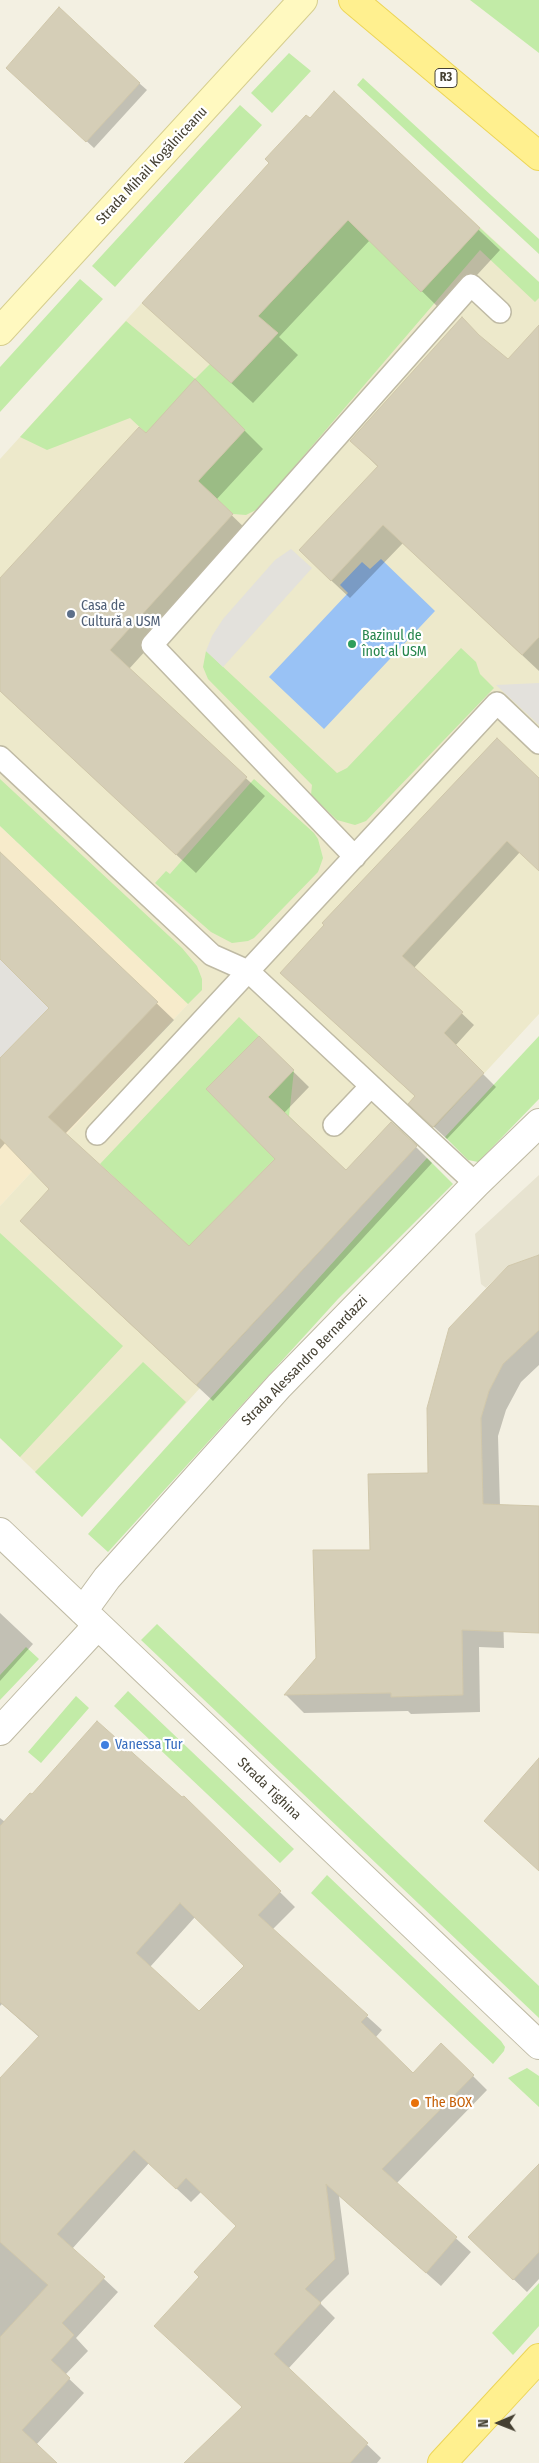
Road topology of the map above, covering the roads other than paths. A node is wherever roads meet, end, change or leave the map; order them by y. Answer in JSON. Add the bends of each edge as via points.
{"nodes":[{"id":1,"x":303,"y":0,"type":"edge"},
{"id":2,"x":353,"y":0,"type":"edge"},
{"id":3,"x":539,"y":156,"type":"edge"},
{"id":4,"x":500,"y":312,"type":"dead end"},
{"id":5,"x":0,"y":331,"type":"edge"},
{"id":6,"x":535,"y":731,"type":"edge"},
{"id":7,"x":0,"y":757,"type":"edge"},
{"id":8,"x":355,"y":857,"type":"junction"},
{"id":9,"x":248,"y":971,"type":"junction"},
{"id":10,"x":371,"y":1086,"type":"junction"},
{"id":11,"x":539,"y":1123,"type":"edge"},
{"id":12,"x":334,"y":1125,"type":"dead end"},
{"id":13,"x":97,"y":1134,"type":"dead end"},
{"id":14,"x":476,"y":1184,"type":"junction"},
{"id":15,"x":0,"y":1532,"type":"edge"},
{"id":16,"x":90,"y":1618,"type":"junction"},
{"id":17,"x":0,"y":1731,"type":"edge"},
{"id":18,"x":539,"y":2045,"type":"edge"},
{"id":19,"x":539,"y":2358,"type":"edge"},
{"id":20,"x":442,"y":2463,"type":"edge"}],
"edges":[{"from":1,"to":5,"type":"main road","name":"Strada Mihail Kogălniceanu"},
{"from":2,"to":3,"type":"main road","number":"R3"},
{"from":4,"to":8,"type":"lane","via":[[471,285],[152,645]]},
{"from":6,"to":8,"type":"lane","via":[[497,703]]},
{"from":7,"to":9,"type":"lane","via":[[212,954]]},
{"from":8,"to":9,"type":"lane"},
{"from":9,"to":10,"type":"lane"},
{"from":9,"to":13,"type":"lane"},
{"from":10,"to":12,"type":"lane"},
{"from":10,"to":14,"type":"lane"},
{"from":11,"to":14,"type":"street","name":"Strada Alessandro Bernardazzi"},
{"from":14,"to":16,"type":"street","name":"Strada Alessandro Bernardazzi","via":[[279,1386],[107,1578]]},
{"from":15,"to":16,"type":"street","name":"Strada Tighina"},
{"from":16,"to":17,"type":"street","name":"Strada Alessandro Bernardazzi"},
{"from":16,"to":18,"type":"street","name":"Strada Tighina"},
{"from":19,"to":20,"type":"main road"}]}
